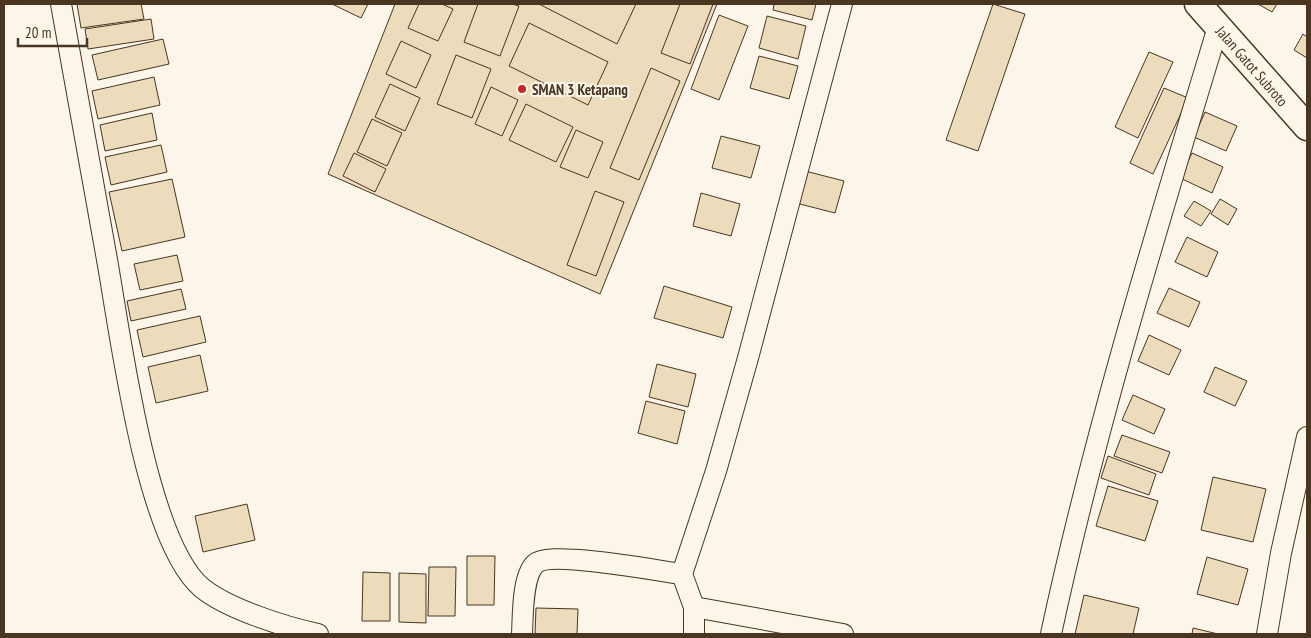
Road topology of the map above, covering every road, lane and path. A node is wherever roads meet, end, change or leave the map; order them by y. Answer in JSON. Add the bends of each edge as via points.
{"nodes":[{"id":1,"x":61,"y":4,"type":"edge"},
{"id":2,"x":842,"y":4,"type":"edge"},
{"id":3,"x":1198,"y":4,"type":"edge"},
{"id":4,"x":1218,"y":27,"type":"junction"},
{"id":5,"x":1307,"y":127,"type":"edge"},
{"id":6,"x":1307,"y":437,"type":"edge"},
{"id":7,"x":682,"y":574,"type":"junction"},
{"id":8,"x":694,"y":607,"type":"junction"},
{"id":9,"x":318,"y":634,"type":"edge"},
{"id":10,"x":522,"y":634,"type":"edge"},
{"id":11,"x":694,"y":634,"type":"edge"},
{"id":12,"x":843,"y":634,"type":"edge"},
{"id":13,"x":1051,"y":634,"type":"edge"},
{"id":14,"x":1267,"y":634,"type":"edge"}],
"edges":[{"from":1,"to":9,"type":"street","via":[[136,416],[165,528],[178,558],[202,588],[252,614]]},
{"from":2,"to":7,"type":"street","via":[[748,358]]},
{"from":3,"to":4,"type":"street","name":"Jalan Gatot Subroto"},
{"from":4,"to":5,"type":"street","name":"Jalan Gatot Subroto"},
{"from":4,"to":13,"type":"street","via":[[1146,265],[1093,459]]},
{"from":6,"to":14,"type":"street"},
{"from":7,"to":8,"type":"street"},
{"from":7,"to":10,"type":"street","via":[[573,559],[542,560],[534,565],[528,578]]},
{"from":8,"to":11,"type":"street"},
{"from":8,"to":12,"type":"street"}]}
